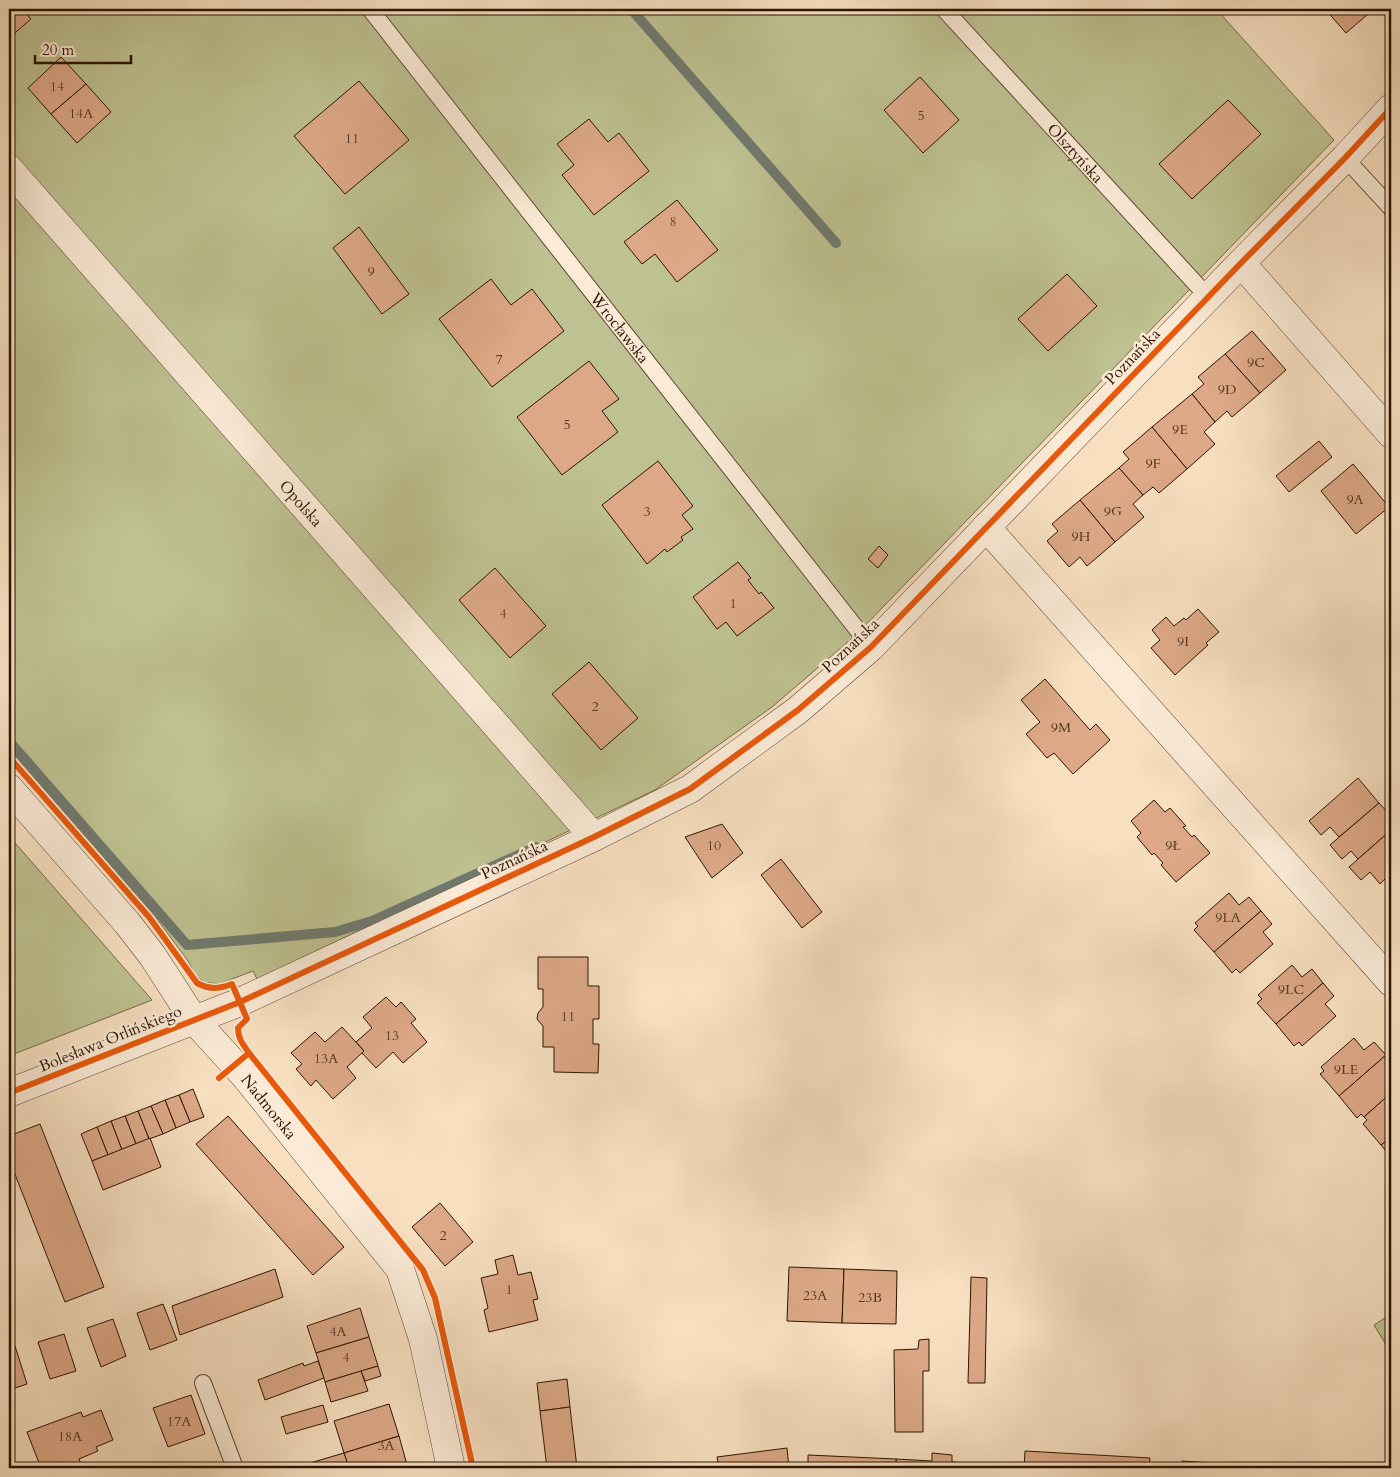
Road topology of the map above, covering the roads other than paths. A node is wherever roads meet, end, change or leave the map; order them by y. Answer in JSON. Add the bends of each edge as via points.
{"nodes":[{"id":1,"x":370,"y":9,"type":"edge"},
{"id":2,"x":944,"y":9,"type":"edge"},
{"id":3,"x":1391,"y":108,"type":"edge"},
{"id":4,"x":1345,"y":158,"type":"junction"},
{"id":5,"x":9,"y":169,"type":"edge"},
{"id":6,"x":1391,"y":208,"type":"edge"},
{"id":7,"x":1242,"y":263,"type":"junction"},
{"id":8,"x":1208,"y":297,"type":"junction"},
{"id":9,"x":1391,"y":434,"type":"edge"},
{"id":10,"x":986,"y":527,"type":"junction"},
{"id":11,"x":870,"y":647,"type":"junction"},
{"id":12,"x":9,"y":788,"type":"edge"},
{"id":13,"x":594,"y":837,"type":"junction"},
{"id":14,"x":1391,"y":982,"type":"edge"},
{"id":15,"x":194,"y":1020,"type":"junction"},
{"id":16,"x":9,"y":1093,"type":"edge"},
{"id":17,"x":203,"y":1383,"type":"dead end"},
{"id":18,"x":236,"y":1468,"type":"edge"},
{"id":19,"x":451,"y":1468,"type":"edge"}],
"edges":[{"from":1,"to":11,"type":"lane","name":"Wrocławska"},
{"from":2,"to":8,"type":"lane","name":"Olsztyńska"},
{"from":3,"to":4,"type":"street","name":"Poznańska"},
{"from":4,"to":6,"type":"lane"},
{"from":4,"to":7,"type":"street","name":"Poznańska"},
{"from":5,"to":13,"type":"street","name":"Opolska"},
{"from":7,"to":8,"type":"street","name":"Poznańska"},
{"from":7,"to":9,"type":"street"},
{"from":8,"to":10,"type":"street","name":"Poznańska"},
{"from":10,"to":11,"type":"street","name":"Poznańska"},
{"from":10,"to":14,"type":"street"},
{"from":11,"to":13,"type":"street","name":"Poznańska","via":[[798,710],[690,789]]},
{"from":12,"to":15,"type":"street","name":"Nadmorska","via":[[128,924]]},
{"from":13,"to":15,"type":"street","name":"Poznańska","via":[[240,1002]]},
{"from":15,"to":16,"type":"street","name":"Bolesława Orlińskiego"},
{"from":15,"to":19,"type":"street","name":"Nadmorska","via":[[244,1076],[400,1268],[423,1339]]},
{"from":17,"to":18,"type":"lane"}]}
